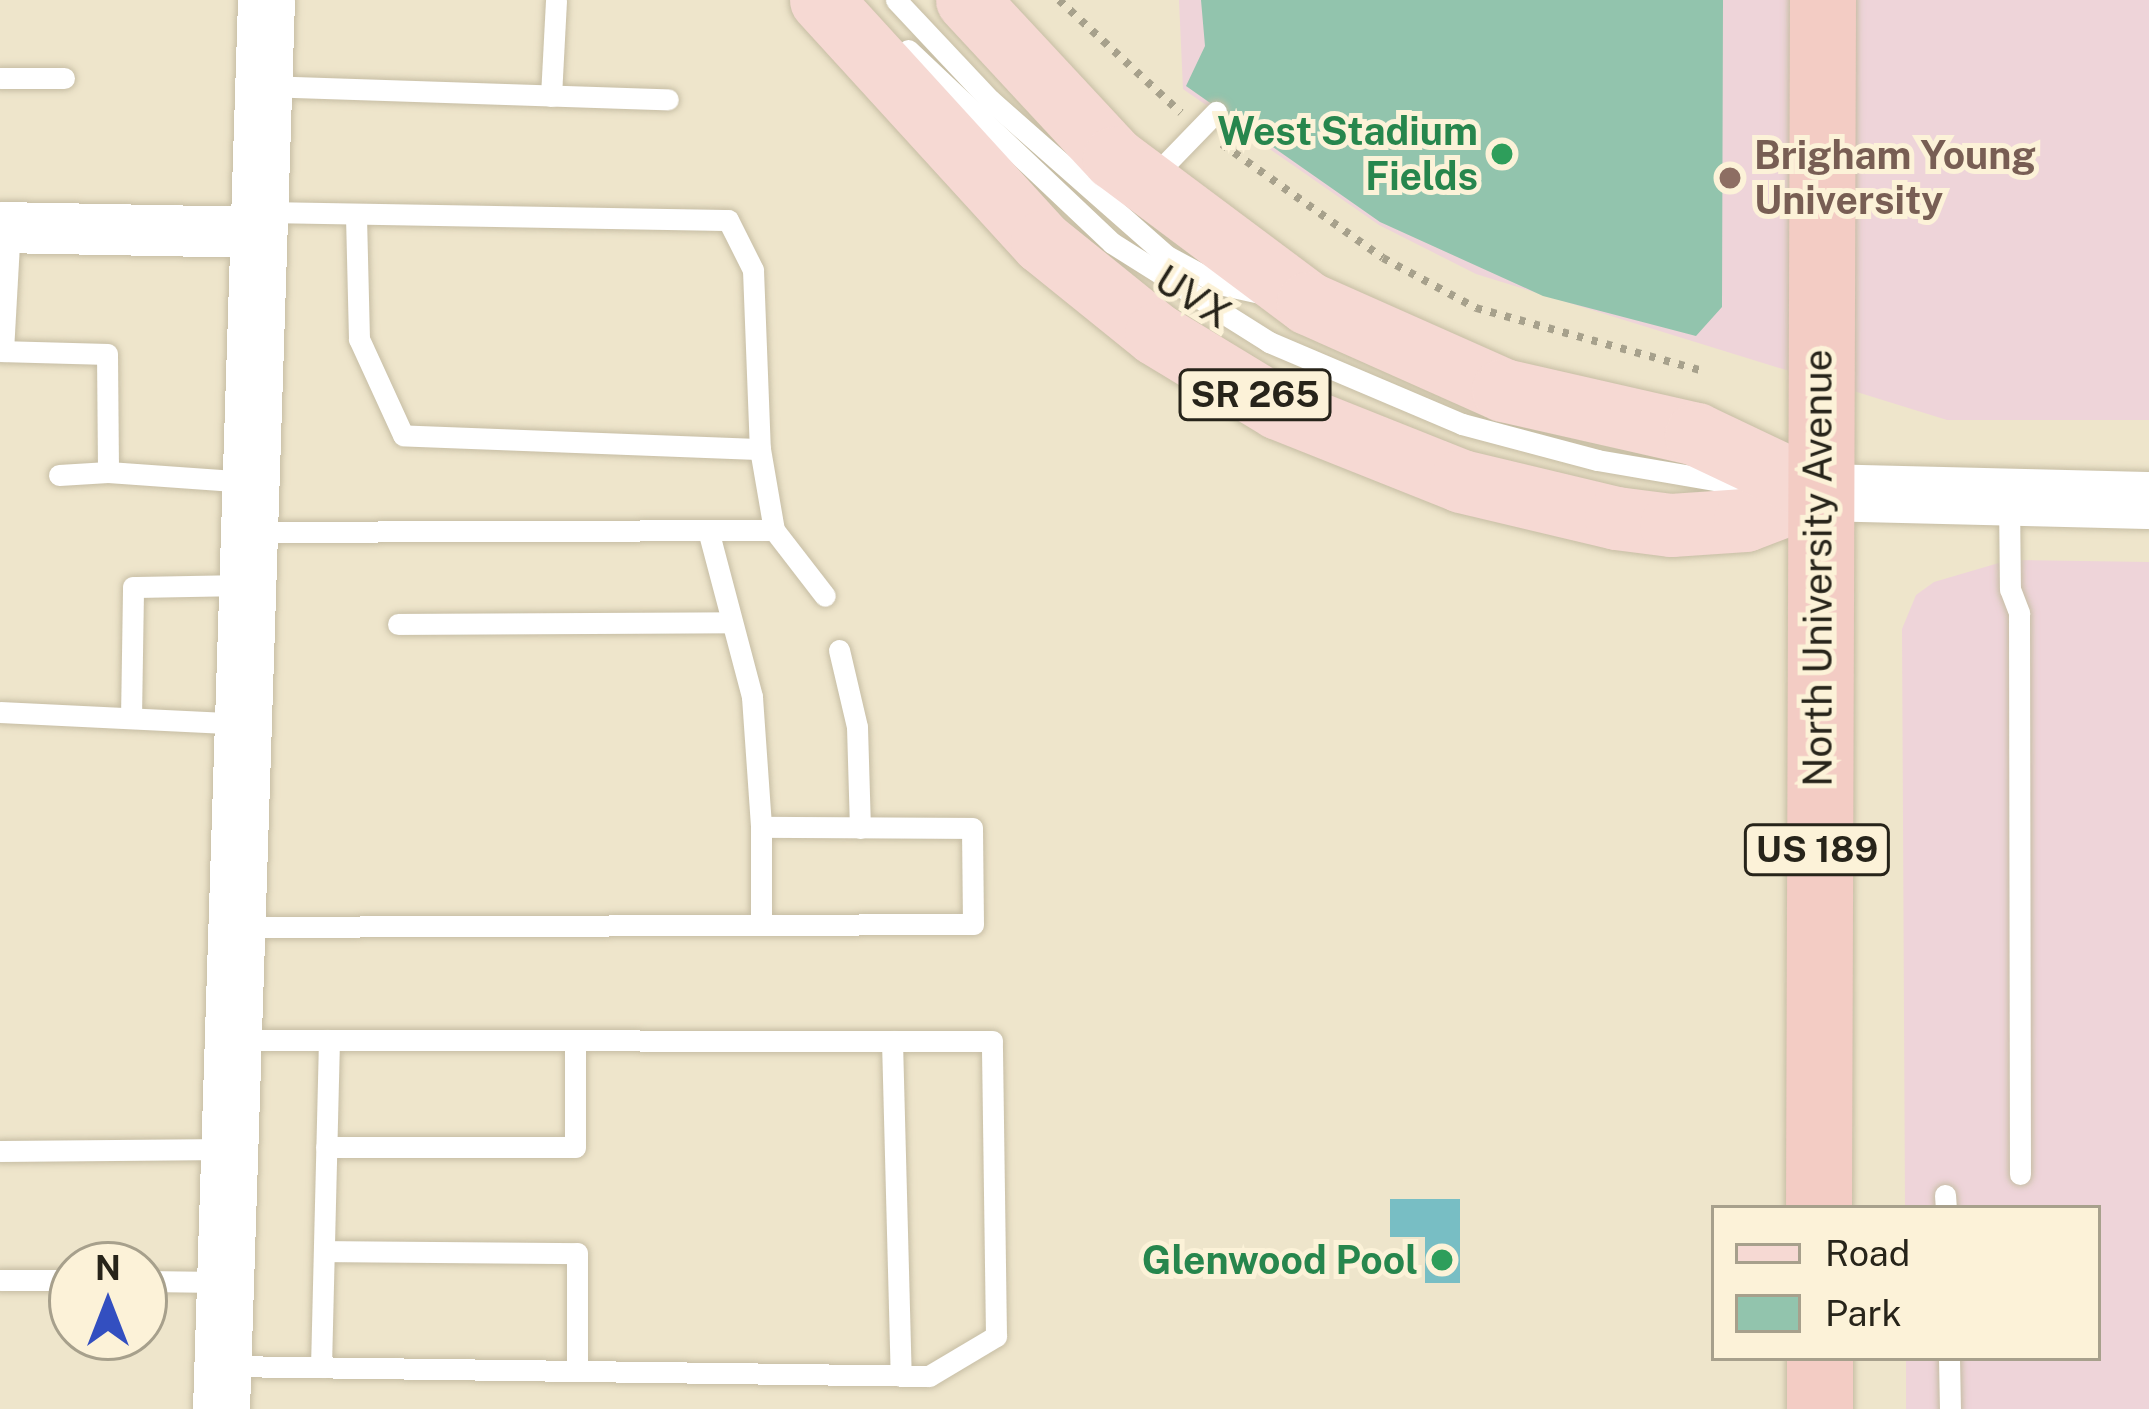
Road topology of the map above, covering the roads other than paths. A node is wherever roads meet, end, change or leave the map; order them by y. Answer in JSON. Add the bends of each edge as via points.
{"nodes":[{"id":1,"x":266,"y":0,"type":"edge"},
{"id":2,"x":556,"y":0,"type":"edge"},
{"id":3,"x":896,"y":0,"type":"edge"},
{"id":4,"x":967,"y":0,"type":"edge"},
{"id":5,"x":1823,"y":0,"type":"edge"},
{"id":6,"x":848,"y":7,"type":"edge"},
{"id":7,"x":0,"y":78,"type":"edge"},
{"id":8,"x":64,"y":78,"type":"dead end"},
{"id":9,"x":263,"y":86,"type":"junction"},
{"id":10,"x":551,"y":96,"type":"junction"},
{"id":11,"x":668,"y":99,"type":"dead end"},
{"id":12,"x":1209,"y":121,"type":"road end"},
{"id":13,"x":1147,"y":184,"type":"junction"},
{"id":14,"x":356,"y":214,"type":"junction"},
{"id":15,"x":261,"y":222,"type":"junction"},
{"id":16,"x":5,"y":227,"type":"edge"},
{"id":17,"x":1308,"y":303,"type":"junction"},
{"id":18,"x":2,"y":351,"type":"edge"},
{"id":19,"x":760,"y":448,"type":"junction"},
{"id":20,"x":108,"y":472,"type":"junction"},
{"id":21,"x":59,"y":475,"type":"dead end"},
{"id":22,"x":1818,"y":492,"type":"junction"},
{"id":23,"x":2009,"y":500,"type":"junction"},
{"id":24,"x":2149,"y":500,"type":"edge"},
{"id":25,"x":708,"y":530,"type":"junction"},
{"id":26,"x":774,"y":530,"type":"junction"},
{"id":27,"x":249,"y":533,"type":"junction"},
{"id":28,"x":825,"y":596,"type":"dead end"},
{"id":29,"x":731,"y":622,"type":"junction"},
{"id":30,"x":398,"y":623,"type":"dead end"},
{"id":31,"x":839,"y":650,"type":"dead end"},
{"id":32,"x":0,"y":712,"type":"edge"},
{"id":33,"x":131,"y":718,"type":"junction"},
{"id":34,"x":243,"y":724,"type":"junction"},
{"id":35,"x":760,"y":827,"type":"junction"},
{"id":36,"x":860,"y":828,"type":"junction"},
{"id":37,"x":760,"y":925,"type":"junction"},
{"id":38,"x":237,"y":927,"type":"junction"},
{"id":39,"x":233,"y":1040,"type":"junction"},
{"id":40,"x":329,"y":1040,"type":"junction"},
{"id":41,"x":575,"y":1041,"type":"junction"},
{"id":42,"x":892,"y":1041,"type":"junction"},
{"id":43,"x":326,"y":1147,"type":"junction"},
{"id":44,"x":230,"y":1149,"type":"junction"},
{"id":45,"x":0,"y":1151,"type":"edge"},
{"id":46,"x":2020,"y":1174,"type":"dead end"},
{"id":47,"x":1819,"y":1205,"type":"edge"},
{"id":48,"x":324,"y":1251,"type":"junction"},
{"id":49,"x":0,"y":1280,"type":"edge"},
{"id":50,"x":48,"y":1280,"type":"edge"},
{"id":51,"x":168,"y":1281,"type":"edge"},
{"id":52,"x":226,"y":1282,"type":"junction"},
{"id":53,"x":1820,"y":1361,"type":"edge"},
{"id":54,"x":1949,"y":1361,"type":"edge"},
{"id":55,"x":321,"y":1367,"type":"junction"},
{"id":56,"x":577,"y":1371,"type":"junction"},
{"id":57,"x":901,"y":1376,"type":"junction"},
{"id":58,"x":222,"y":1388,"type":"edge"},
{"id":59,"x":1820,"y":1409,"type":"edge"},
{"id":60,"x":1950,"y":1409,"type":"edge"}],
"edges":[{"from":1,"to":9,"type":"main road"},
{"from":2,"to":10,"type":"lane"},
{"from":3,"to":17,"type":"lane","via":[[990,100],[1167,256],[1219,284]]},
{"from":4,"to":13,"type":"main road","number":"SR 265"},
{"from":5,"to":22,"type":"highway","name":"North University Avenue","number":"US 189"},
{"from":6,"to":22,"type":"main road","number":"SR 265","via":[[989,190],[1071,267],[1156,334],[1278,408],[1461,481],[1616,518],[1671,525],[1745,520]]},
{"from":7,"to":8,"type":"lane"},
{"from":9,"to":10,"type":"lane"},
{"from":9,"to":15,"type":"main road"},
{"from":10,"to":11,"type":"lane"},
{"from":12,"to":13,"type":"lane"},
{"from":13,"to":17,"type":"main road","number":"SR 265"},
{"from":14,"to":15,"type":"lane"},
{"from":14,"to":19,"type":"lane","via":[[358,339],[403,436]]},
{"from":14,"to":19,"type":"lane","via":[[728,220],[753,270]]},
{"from":15,"to":16,"type":"street"},
{"from":15,"to":27,"type":"main road"},
{"from":16,"to":18,"type":"lane"},
{"from":17,"to":22,"type":"main road","number":"SR 265","via":[[1504,390],[1696,434]]},
{"from":18,"to":20,"type":"lane","via":[[107,354]]},
{"from":19,"to":26,"type":"lane"},
{"from":20,"to":21,"type":"lane"},
{"from":20,"to":27,"type":"lane"},
{"from":22,"to":23,"type":"main road"},
{"from":22,"to":47,"type":"highway","name":"North University Avenue","number":"US 189"},
{"from":23,"to":24,"type":"main road"},
{"from":23,"to":46,"type":"lane","via":[[2010,589],[2019,614]]},
{"from":25,"to":26,"type":"lane"},
{"from":25,"to":27,"type":"lane"},
{"from":25,"to":29,"type":"lane"},
{"from":26,"to":28,"type":"lane"},
{"from":27,"to":33,"type":"lane","via":[[133,586]]},
{"from":27,"to":34,"type":"main road"},
{"from":29,"to":30,"type":"lane"},
{"from":29,"to":35,"type":"lane","via":[[752,697]]},
{"from":31,"to":36,"type":"lane","via":[[857,727]]},
{"from":32,"to":33,"type":"lane"},
{"from":33,"to":34,"type":"lane"},
{"from":34,"to":38,"type":"main road"},
{"from":35,"to":36,"type":"lane"},
{"from":35,"to":37,"type":"lane"},
{"from":36,"to":37,"type":"lane","via":[[972,828],[973,924]]},
{"from":37,"to":38,"type":"lane"},
{"from":38,"to":39,"type":"main road"},
{"from":39,"to":40,"type":"lane"},
{"from":39,"to":44,"type":"main road"},
{"from":40,"to":41,"type":"lane"},
{"from":40,"to":43,"type":"lane"},
{"from":41,"to":42,"type":"lane"},
{"from":41,"to":43,"type":"lane","via":[[575,1147]]},
{"from":42,"to":57,"type":"lane"},
{"from":42,"to":57,"type":"lane","via":[[992,1041],[996,1336],[929,1376]]},
{"from":43,"to":48,"type":"lane"},
{"from":44,"to":45,"type":"lane"},
{"from":44,"to":52,"type":"main road"},
{"from":48,"to":55,"type":"lane"},
{"from":48,"to":56,"type":"lane","via":[[577,1253]]},
{"from":49,"to":50,"type":"lane"},
{"from":51,"to":52,"type":"lane"},
{"from":52,"to":58,"type":"main road"},
{"from":53,"to":59,"type":"highway"},
{"from":54,"to":60,"type":"lane"},
{"from":55,"to":56,"type":"lane"},
{"from":55,"to":58,"type":"lane"},
{"from":56,"to":57,"type":"lane"}]}
